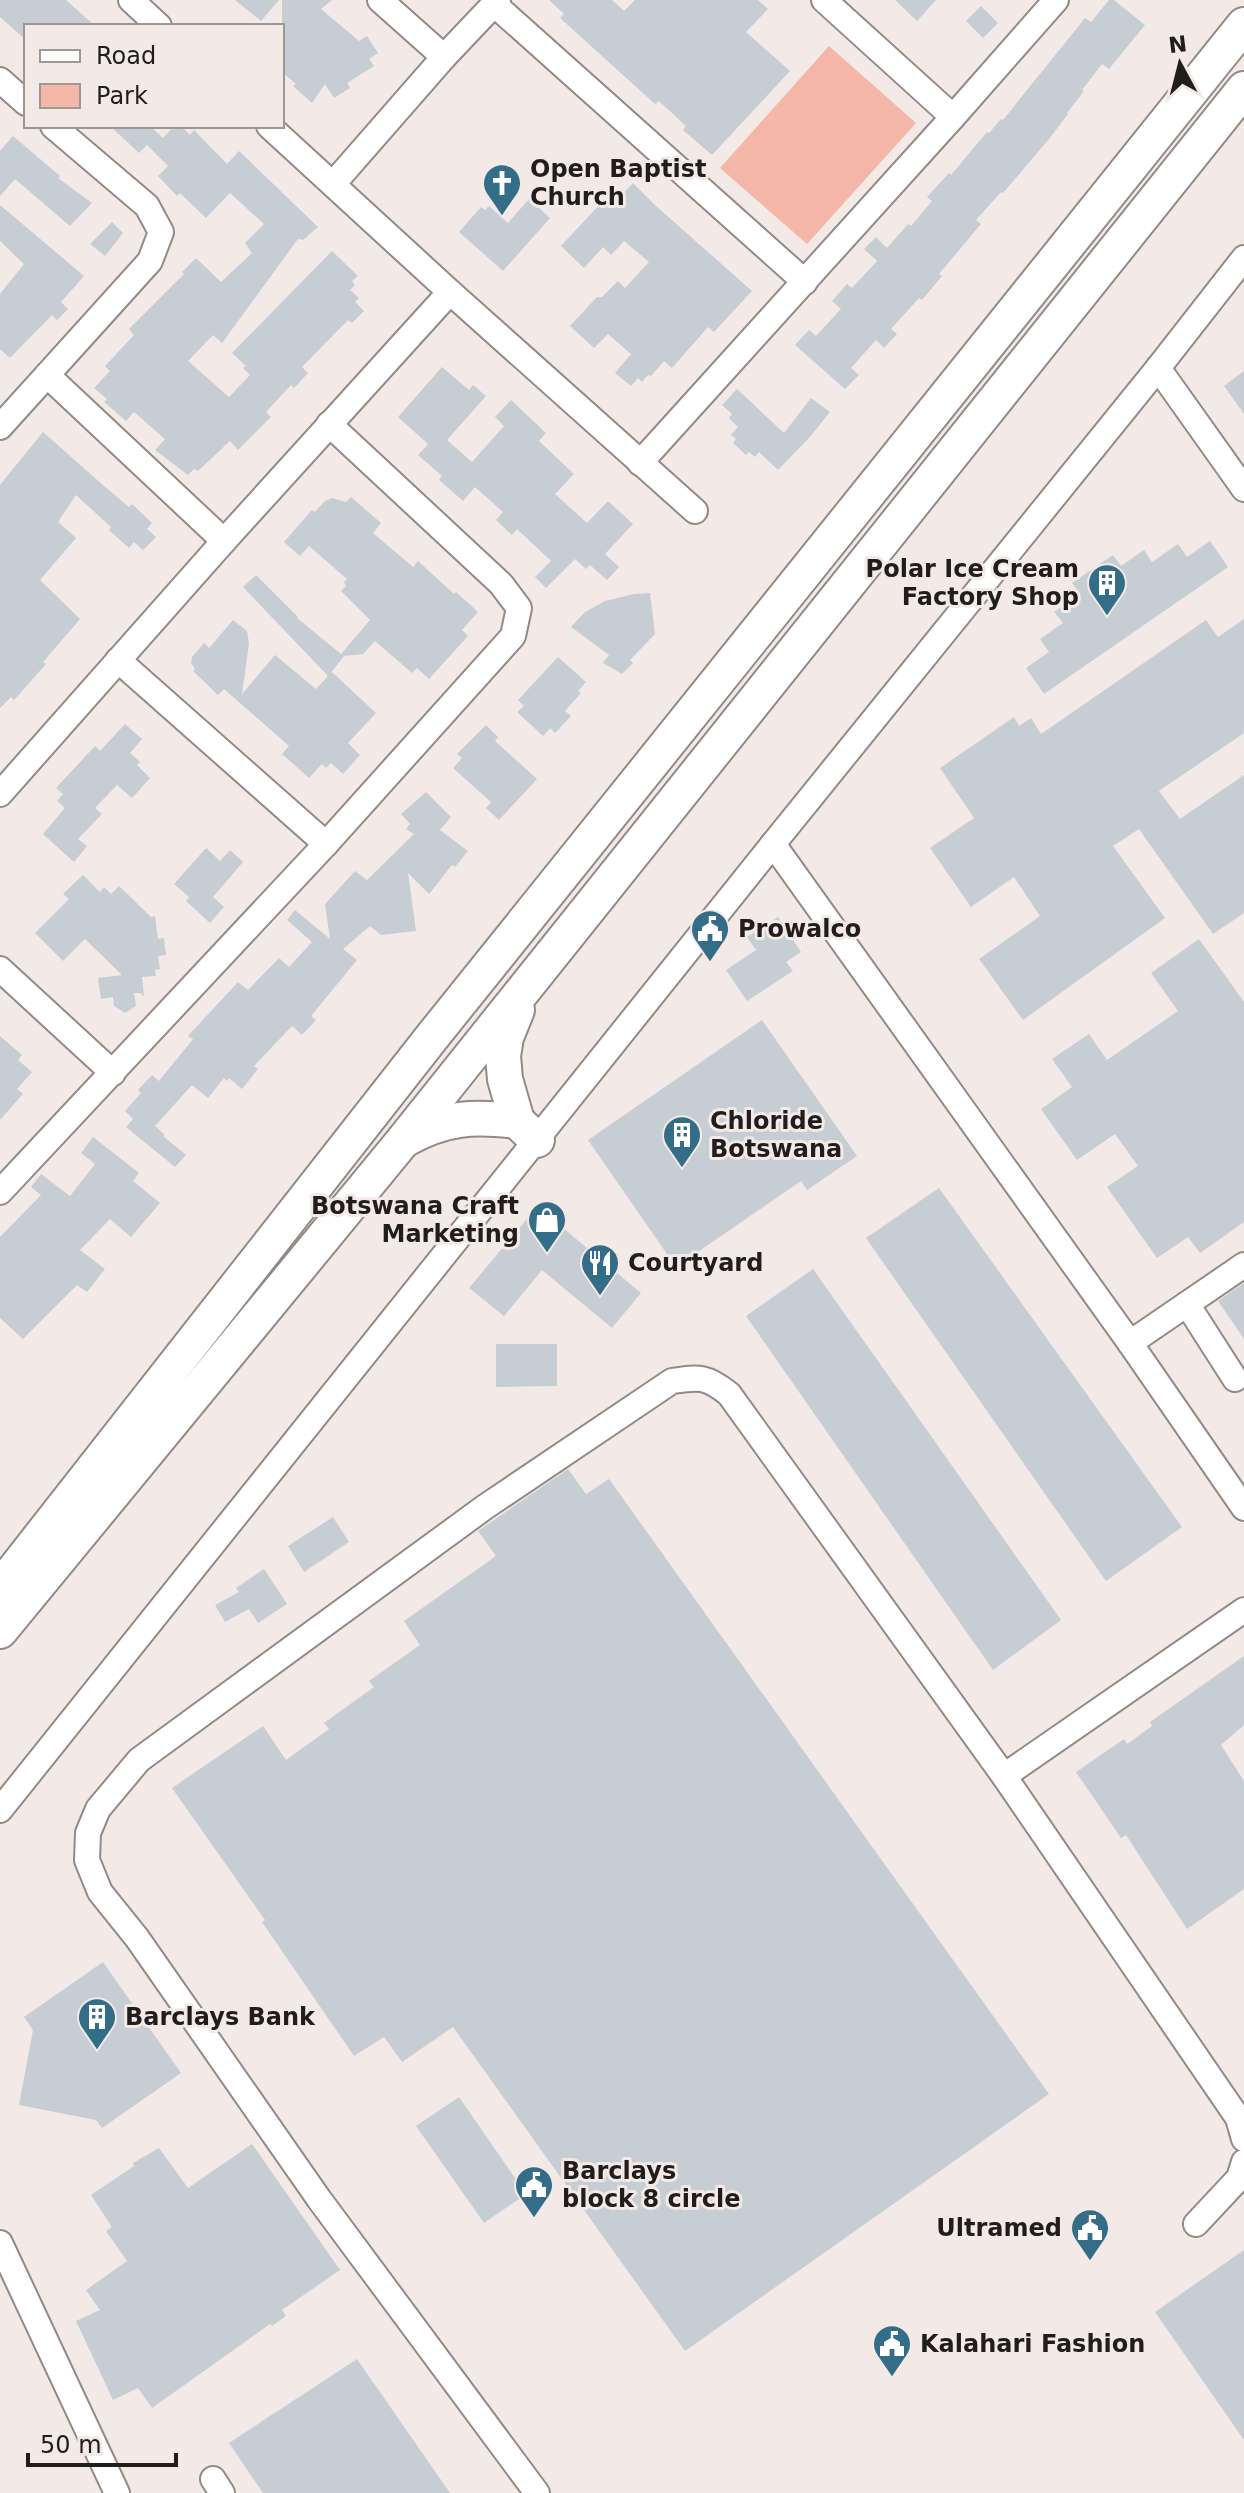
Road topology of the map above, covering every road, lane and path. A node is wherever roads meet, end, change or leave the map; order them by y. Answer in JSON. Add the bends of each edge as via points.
{"nodes":[{"id":1,"x":131,"y":0,"type":"edge"},
{"id":2,"x":380,"y":0,"type":"edge"},
{"id":3,"x":824,"y":0,"type":"edge"},
{"id":4,"x":1056,"y":0,"type":"edge"},
{"id":5,"x":496,"y":2,"type":"edge"},
{"id":6,"x":157,"y":24,"type":"edge"},
{"id":7,"x":1244,"y":25,"type":"edge"},
{"id":8,"x":444,"y":57,"type":"junction"},
{"id":9,"x":2,"y":87,"type":"edge"},
{"id":10,"x":1244,"y":89,"type":"edge"},
{"id":11,"x":24,"y":102,"type":"edge"},
{"id":12,"x":953,"y":117,"type":"junction"},
{"id":13,"x":55,"y":128,"type":"edge"},
{"id":14,"x":271,"y":128,"type":"edge"},
{"id":15,"x":333,"y":184,"type":"junction"},
{"id":16,"x":1244,"y":258,"type":"edge"},
{"id":17,"x":805,"y":282,"type":"junction"},
{"id":18,"x":450,"y":292,"type":"junction"},
{"id":19,"x":1158,"y":368,"type":"junction"},
{"id":20,"x":47,"y":375,"type":"junction"},
{"id":21,"x":329,"y":424,"type":"junction"},
{"id":22,"x":0,"y":427,"type":"edge"},
{"id":23,"x":640,"y":463,"type":"junction"},
{"id":24,"x":1244,"y":489,"type":"edge"},
{"id":25,"x":695,"y":511,"type":"dead end"},
{"id":26,"x":224,"y":541,"type":"junction"},
{"id":27,"x":118,"y":660,"type":"junction"},
{"id":28,"x":0,"y":794,"type":"edge"},
{"id":29,"x":326,"y":844,"type":"junction"},
{"id":30,"x":773,"y":844,"type":"junction"},
{"id":31,"x":544,"y":965,"type":"junction"},
{"id":32,"x":0,"y":969,"type":"edge"},
{"id":33,"x":113,"y":1073,"type":"junction"},
{"id":34,"x":527,"y":1131,"type":"junction"},
{"id":35,"x":402,"y":1142,"type":"junction"},
{"id":36,"x":0,"y":1192,"type":"edge"},
{"id":37,"x":1244,"y":1265,"type":"edge"},
{"id":38,"x":1187,"y":1304,"type":"junction"},
{"id":39,"x":1130,"y":1343,"type":"junction"},
{"id":40,"x":1235,"y":1379,"type":"dead end"},
{"id":41,"x":1244,"y":1508,"type":"edge"},
{"id":42,"x":0,"y":1588,"type":"edge"},
{"id":43,"x":1244,"y":1610,"type":"edge"},
{"id":44,"x":0,"y":1631,"type":"edge"},
{"id":45,"x":1004,"y":1776,"type":"junction"},
{"id":46,"x":0,"y":1810,"type":"edge"},
{"id":47,"x":1244,"y":2139,"type":"edge"},
{"id":48,"x":1244,"y":2162,"type":"edge"},
{"id":49,"x":1196,"y":2224,"type":"dead end"},
{"id":50,"x":0,"y":2243,"type":"edge"},
{"id":51,"x":117,"y":2493,"type":"edge"},
{"id":52,"x":537,"y":2493,"type":"edge"}],
"edges":[{"from":1,"to":6,"type":"street"},
{"from":2,"to":8,"type":"street"},
{"from":3,"to":12,"type":"street"},
{"from":4,"to":12,"type":"street"},
{"from":5,"to":8,"type":"street"},
{"from":5,"to":17,"type":"street"},
{"from":7,"to":42,"type":"highway","via":[[432,1037]]},
{"from":8,"to":15,"type":"street"},
{"from":9,"to":11,"type":"street"},
{"from":10,"to":31,"type":"highway"},
{"from":12,"to":17,"type":"street"},
{"from":13,"to":20,"type":"street","via":[[147,206],[161,232],[150,261]]},
{"from":14,"to":15,"type":"street"},
{"from":15,"to":18,"type":"street"},
{"from":16,"to":19,"type":"street"},
{"from":17,"to":23,"type":"street"},
{"from":18,"to":21,"type":"street"},
{"from":18,"to":23,"type":"street"},
{"from":19,"to":24,"type":"street"},
{"from":19,"to":30,"type":"street"},
{"from":20,"to":22,"type":"street"},
{"from":20,"to":26,"type":"street"},
{"from":21,"to":26,"type":"street"},
{"from":21,"to":29,"type":"street","via":[[501,584],[519,608],[513,636]]},
{"from":23,"to":25,"type":"street"},
{"from":26,"to":27,"type":"street"},
{"from":27,"to":28,"type":"street"},
{"from":27,"to":29,"type":"street"},
{"from":29,"to":33,"type":"street"},
{"from":30,"to":34,"type":"street"},
{"from":30,"to":39,"type":"street"},
{"from":31,"to":34,"type":"highway","via":[[515,1012],[503,1056],[505,1079]]},
{"from":31,"to":35,"type":"highway"},
{"from":32,"to":33,"type":"street"},
{"from":33,"to":36,"type":"street"},
{"from":34,"to":35,"type":"highway","via":[[486,1118],[444,1122]]},
{"from":34,"to":46,"type":"street"},
{"from":35,"to":44,"type":"highway"},
{"from":37,"to":38,"type":"street"},
{"from":38,"to":39,"type":"street"},
{"from":38,"to":40,"type":"street"},
{"from":39,"to":41,"type":"street"},
{"from":43,"to":45,"type":"street"},
{"from":45,"to":47,"type":"street","via":[[1238,2118]]},
{"from":45,"to":52,"type":"street","via":[[729,1394],[710,1379],[691,1378],[672,1381],[485,1507],[139,1760],[98,1809],[88,1833],[87,1860],[100,1892]]},
{"from":48,"to":49,"type":"street","via":[[1239,2178]]},
{"from":50,"to":51,"type":"street"}]}
